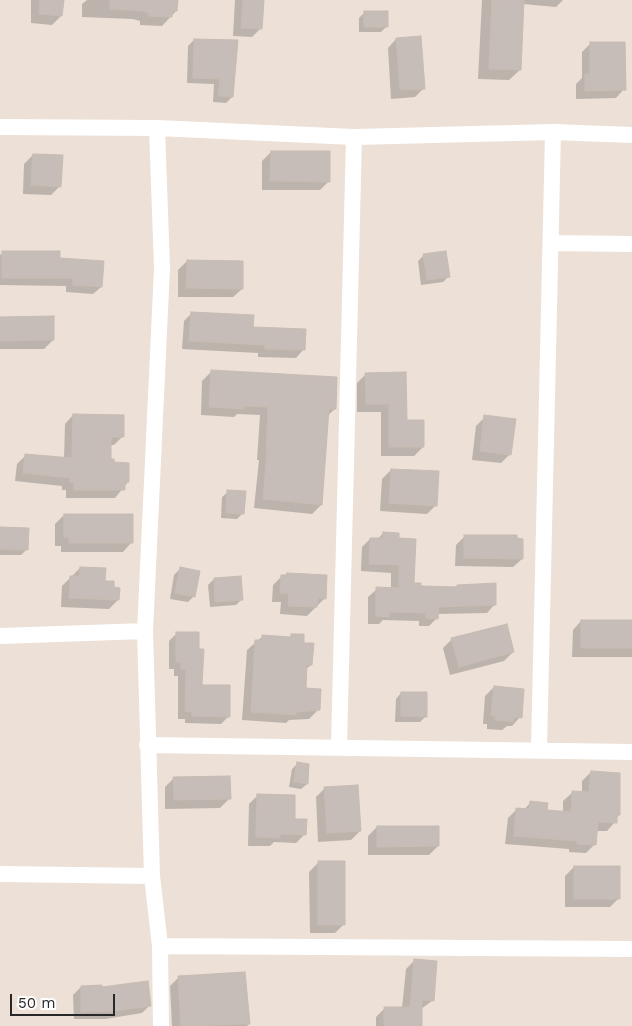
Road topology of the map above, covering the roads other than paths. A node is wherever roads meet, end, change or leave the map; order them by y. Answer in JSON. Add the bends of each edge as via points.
{"nodes":[{"id":1,"x":0,"y":127,"type":"edge"},
{"id":2,"x":158,"y":128,"type":"junction"},
{"id":3,"x":553,"y":132,"type":"junction"},
{"id":4,"x":632,"y":135,"type":"edge"},
{"id":5,"x":354,"y":137,"type":"junction"},
{"id":6,"x":551,"y":243,"type":"junction"},
{"id":7,"x":632,"y":244,"type":"edge"},
{"id":8,"x":145,"y":631,"type":"junction"},
{"id":9,"x":0,"y":636,"type":"edge"},
{"id":10,"x":147,"y":744,"type":"junction"},
{"id":11,"x":339,"y":746,"type":"junction"},
{"id":12,"x":539,"y":750,"type":"junction"},
{"id":13,"x":632,"y":752,"type":"edge"},
{"id":14,"x":0,"y":874,"type":"edge"},
{"id":15,"x":152,"y":876,"type":"junction"},
{"id":16,"x":160,"y":946,"type":"junction"},
{"id":17,"x":632,"y":949,"type":"edge"},
{"id":18,"x":161,"y":1026,"type":"edge"}],
"edges":[{"from":1,"to":2,"type":"street"},
{"from":2,"to":5,"type":"street"},
{"from":2,"to":8,"type":"street","via":[[162,268]]},
{"from":3,"to":4,"type":"street"},
{"from":3,"to":5,"type":"street"},
{"from":3,"to":6,"type":"street"},
{"from":5,"to":11,"type":"street"},
{"from":6,"to":7,"type":"street"},
{"from":6,"to":12,"type":"street"},
{"from":8,"to":9,"type":"street"},
{"from":8,"to":10,"type":"street"},
{"from":10,"to":11,"type":"street"},
{"from":10,"to":15,"type":"street"},
{"from":11,"to":12,"type":"street"},
{"from":12,"to":13,"type":"street"},
{"from":14,"to":15,"type":"street"},
{"from":15,"to":16,"type":"street"},
{"from":16,"to":17,"type":"street"},
{"from":16,"to":18,"type":"street"}]}
